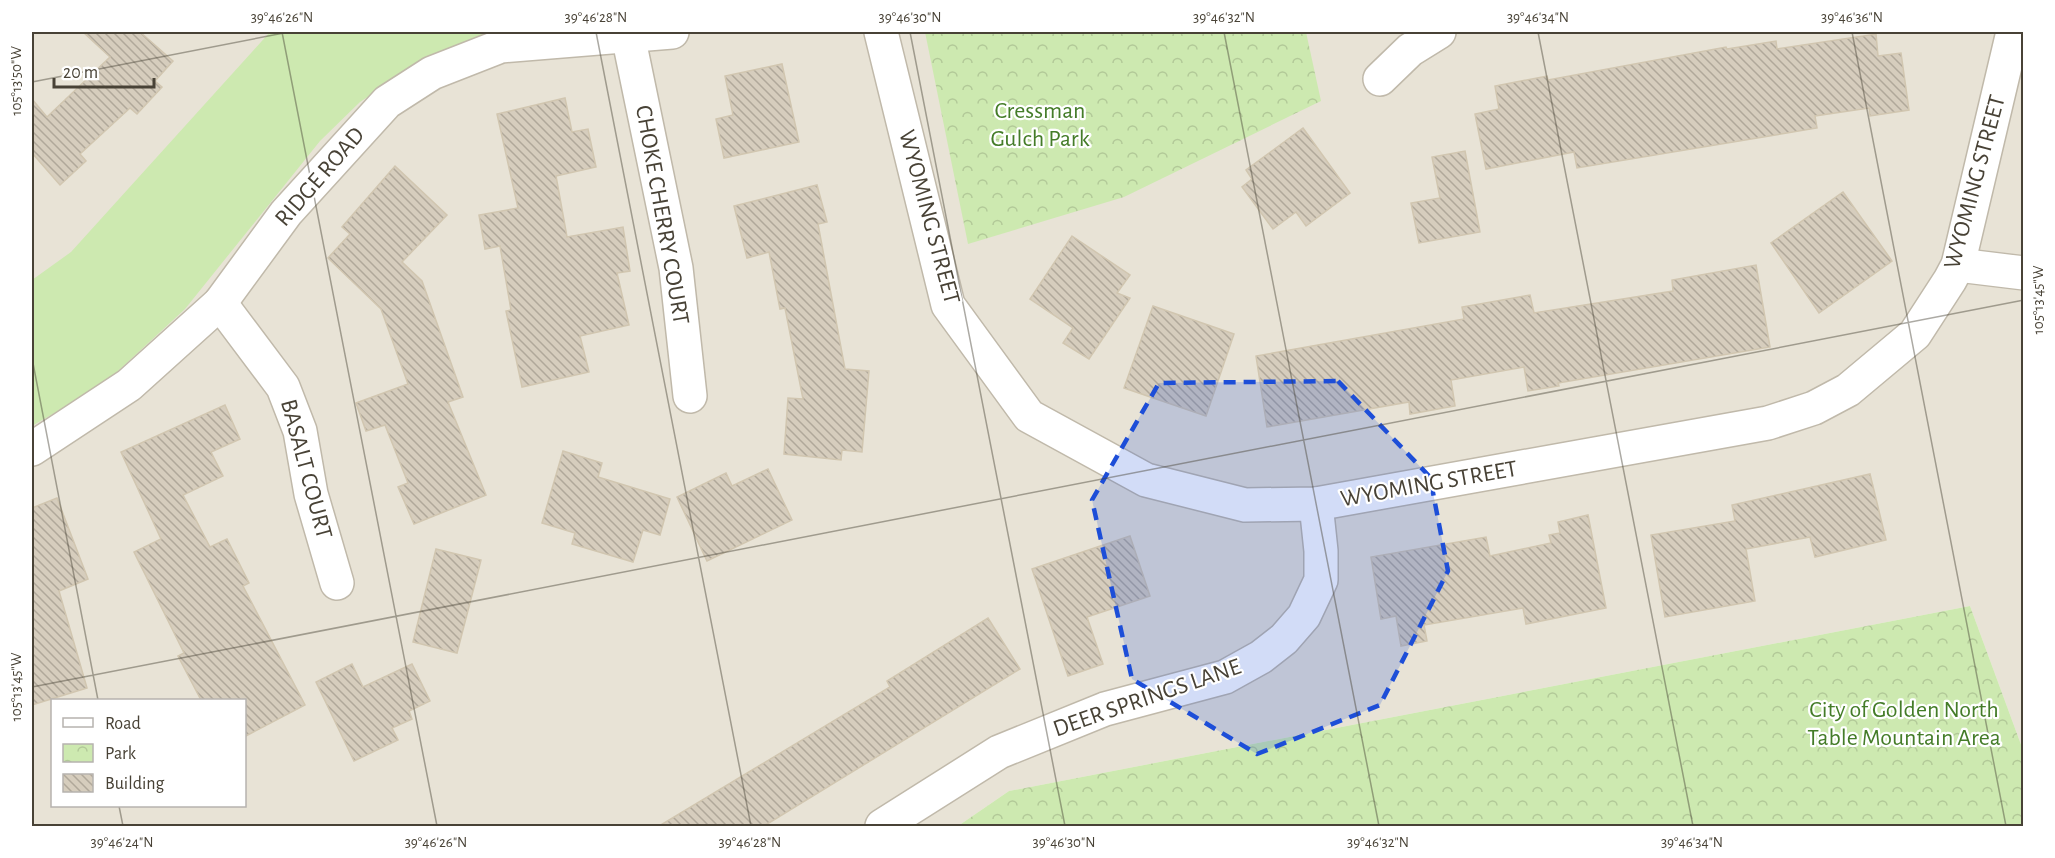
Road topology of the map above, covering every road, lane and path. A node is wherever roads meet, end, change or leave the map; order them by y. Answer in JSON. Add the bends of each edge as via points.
{"nodes":[{"id":1,"x":672,"y":32,"type":"edge"},
{"id":2,"x":881,"y":32,"type":"edge"},
{"id":3,"x":1439,"y":32,"type":"edge"},
{"id":4,"x":2013,"y":32,"type":"edge"},
{"id":5,"x":628,"y":35,"type":"junction"},
{"id":6,"x":1380,"y":79,"type":"dead end"},
{"id":7,"x":1958,"y":266,"type":"junction"},
{"id":8,"x":2024,"y":273,"type":"edge"},
{"id":9,"x":220,"y":303,"type":"junction"},
{"id":10,"x":690,"y":396,"type":"dead end"},
{"id":11,"x":32,"y":449,"type":"edge"},
{"id":12,"x":1316,"y":504,"type":"junction"},
{"id":13,"x":337,"y":583,"type":"dead end"},
{"id":14,"x":882,"y":826,"type":"edge"}],
"edges":[{"from":1,"to":5,"type":"street","name":"RIDGE ROAD"},
{"from":2,"to":12,"type":"street","name":"WYOMING STREET","via":[[948,305],[1029,416],[1146,480],[1245,505]]},
{"from":3,"to":6,"type":"street","via":[[1410,50]]},
{"from":4,"to":7,"type":"street","name":"WYOMING STREET"},
{"from":5,"to":9,"type":"street","name":"RIDGE ROAD","via":[[501,46],[432,73],[387,102],[286,213]]},
{"from":5,"to":10,"type":"street","name":"CHOKE CHERRY COURT","via":[[676,268]]},
{"from":7,"to":8,"type":"street"},
{"from":7,"to":12,"type":"street","name":"WYOMING STREET","via":[[1916,334],[1848,390],[1815,408],[1768,423]]},
{"from":9,"to":11,"type":"street","name":"RIDGE ROAD","via":[[129,385]]},
{"from":9,"to":13,"type":"street","name":"BASALT COURT","via":[[283,387],[300,431],[311,494]]},
{"from":12,"to":14,"type":"street","name":"DEER SPRINGS LANE","via":[[1321,580],[1304,616],[1261,657],[1225,677],[1105,709],[999,752]]}]}
